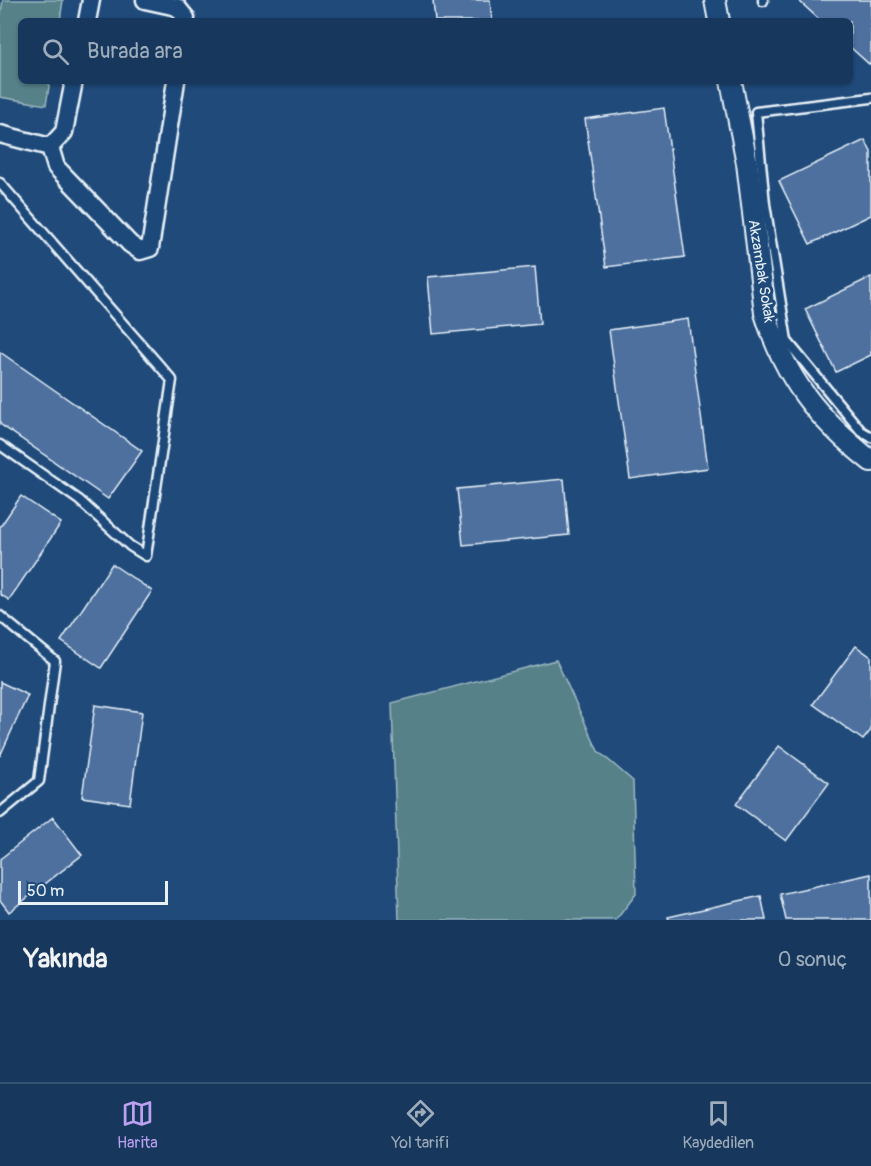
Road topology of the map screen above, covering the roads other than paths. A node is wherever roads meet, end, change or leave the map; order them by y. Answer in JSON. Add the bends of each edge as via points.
{"nodes":[{"id":1,"x":91,"y":0,"type":"edge"},
{"id":2,"x":145,"y":0,"type":"edge"},
{"id":3,"x":715,"y":0,"type":"edge"},
{"id":4,"x":88,"y":18,"type":"edge"},
{"id":5,"x":186,"y":18,"type":"edge"},
{"id":6,"x":718,"y":18,"type":"edge"},
{"id":7,"x":73,"y":84,"type":"edge"},
{"id":8,"x":176,"y":84,"type":"edge"},
{"id":9,"x":731,"y":84,"type":"edge"},
{"id":10,"x":871,"y":98,"type":"edge"},
{"id":11,"x":0,"y":134,"type":"edge"},
{"id":12,"x":50,"y":147,"type":"junction"},
{"id":13,"x":0,"y":183,"type":"edge"},
{"id":14,"x":871,"y":437,"type":"edge"},
{"id":15,"x":0,"y":445,"type":"edge"},
{"id":16,"x":871,"y":462,"type":"edge"},
{"id":17,"x":0,"y":616,"type":"edge"},
{"id":18,"x":0,"y":813,"type":"edge"}],
"edges":[{"from":1,"to":4,"type":"street"},
{"from":2,"to":5,"type":"street","via":[[177,7]]},
{"from":3,"to":6,"type":"street"},
{"from":7,"to":12,"type":"street","via":[[64,132]]},
{"from":8,"to":12,"type":"street","via":[[150,248],[140,251],[130,244],[56,167]]},
{"from":9,"to":16,"type":"street","name":"Akzambak Sokak","via":[[747,163],[765,313],[771,331],[795,381],[816,411]]},
{"from":10,"to":14,"type":"lane","via":[[756,112],[765,204],[787,341],[861,431]]},
{"from":11,"to":12,"type":"street"},
{"from":13,"to":15,"type":"lane","via":[[172,380],[146,556],[79,500]]},
{"from":17,"to":18,"type":"lane","via":[[55,661],[39,781]]}]}
